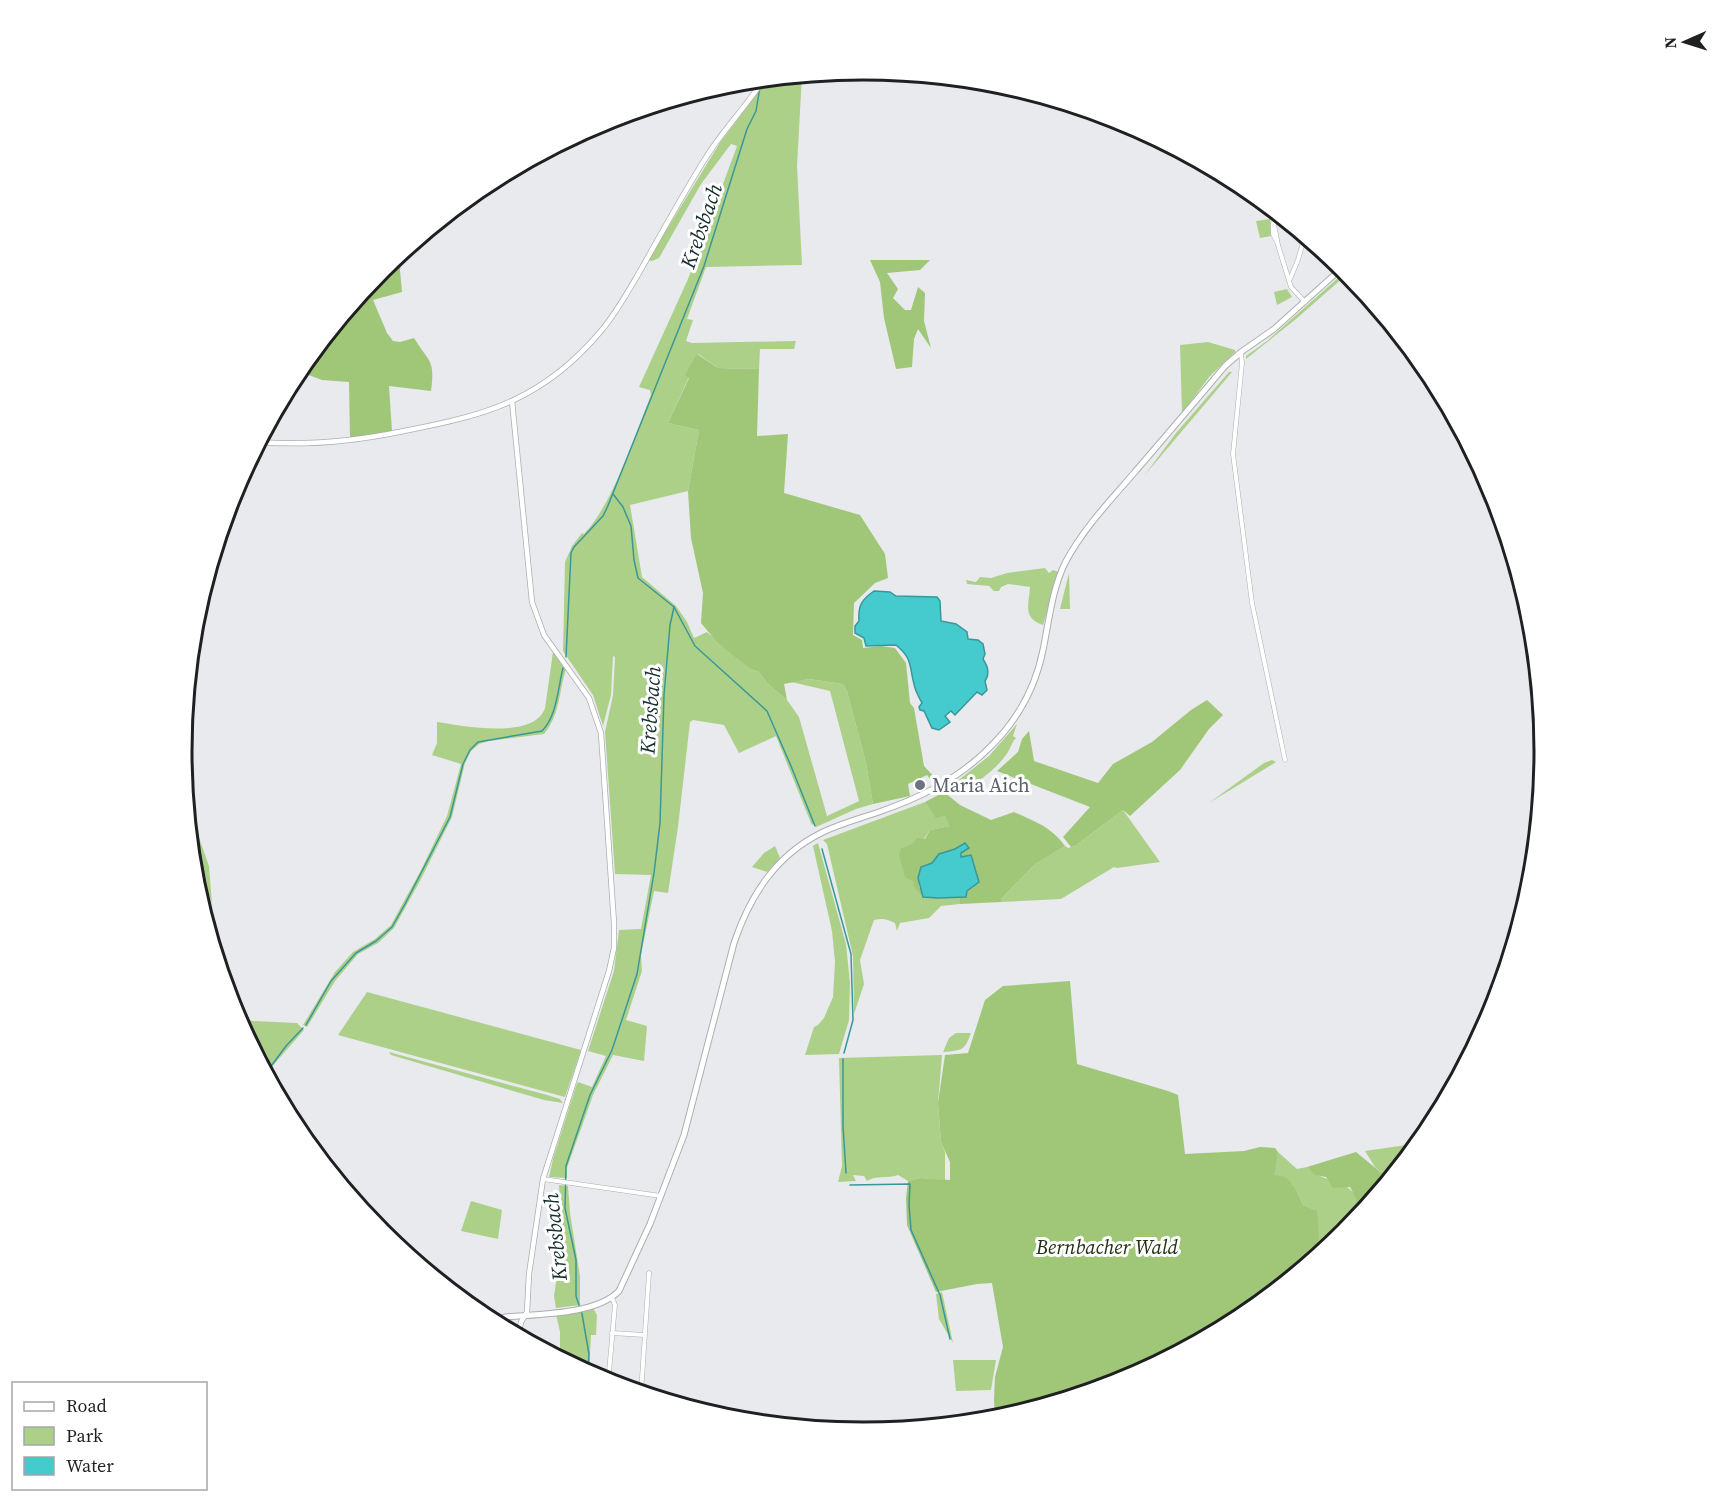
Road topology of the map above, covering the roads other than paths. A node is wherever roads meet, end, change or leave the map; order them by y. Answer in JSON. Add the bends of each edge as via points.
{"nodes":[{"id":1,"x":758,"y":88,"type":"edge"},
{"id":2,"x":1273,"y":219,"type":"edge"},
{"id":3,"x":1303,"y":243,"type":"edge"},
{"id":4,"x":1336,"y":274,"type":"edge"},
{"id":5,"x":1290,"y":279,"type":"junction"},
{"id":6,"x":1303,"y":304,"type":"junction"},
{"id":7,"x":1241,"y":352,"type":"junction"},
{"id":8,"x":512,"y":402,"type":"junction"},
{"id":9,"x":267,"y":443,"type":"edge"},
{"id":10,"x":1285,"y":760,"type":"dead end"},
{"id":11,"x":543,"y":1179,"type":"junction"},
{"id":12,"x":662,"y":1196,"type":"junction"},
{"id":13,"x":649,"y":1273,"type":"dead end"},
{"id":14,"x":612,"y":1298,"type":"junction"},
{"id":15,"x":524,"y":1316,"type":"junction"},
{"id":16,"x":505,"y":1319,"type":"edge"},
{"id":17,"x":520,"y":1328,"type":"edge"},
{"id":18,"x":612,"y":1333,"type":"junction"},
{"id":19,"x":644,"y":1335,"type":"junction"},
{"id":20,"x":609,"y":1372,"type":"edge"},
{"id":21,"x":641,"y":1384,"type":"edge"}],
"edges":[{"from":1,"to":8,"type":"street","via":[[717,140],[602,330],[553,377]]},
{"from":2,"to":5,"type":"street"},
{"from":3,"to":5,"type":"street"},
{"from":4,"to":6,"type":"main road"},
{"from":5,"to":6,"type":"street"},
{"from":6,"to":7,"type":"main road"},
{"from":7,"to":10,"type":"street","via":[[1233,454],[1252,603]]},
{"from":7,"to":12,"type":"main road","via":[[1085,528],[1057,585],[1031,688],[1004,733],[976,761],[939,786],[912,800],[820,833],[783,859],[758,889],[734,943],[691,1112]]},
{"from":8,"to":9,"type":"street","via":[[458,421],[362,439]]},
{"from":8,"to":11,"type":"street","via":[[527,570],[535,612],[544,635],[589,698],[601,733],[614,923],[609,971]]},
{"from":11,"to":12,"type":"street"},
{"from":11,"to":15,"type":"street"},
{"from":12,"to":14,"type":"main road","via":[[625,1280]]},
{"from":13,"to":19,"type":"street"},
{"from":14,"to":15,"type":"main road","via":[[583,1308]]},
{"from":14,"to":18,"type":"street"},
{"from":15,"to":16,"type":"main road"},
{"from":15,"to":17,"type":"street"},
{"from":18,"to":19,"type":"street"},
{"from":18,"to":20,"type":"street"},
{"from":19,"to":21,"type":"street"}]}
